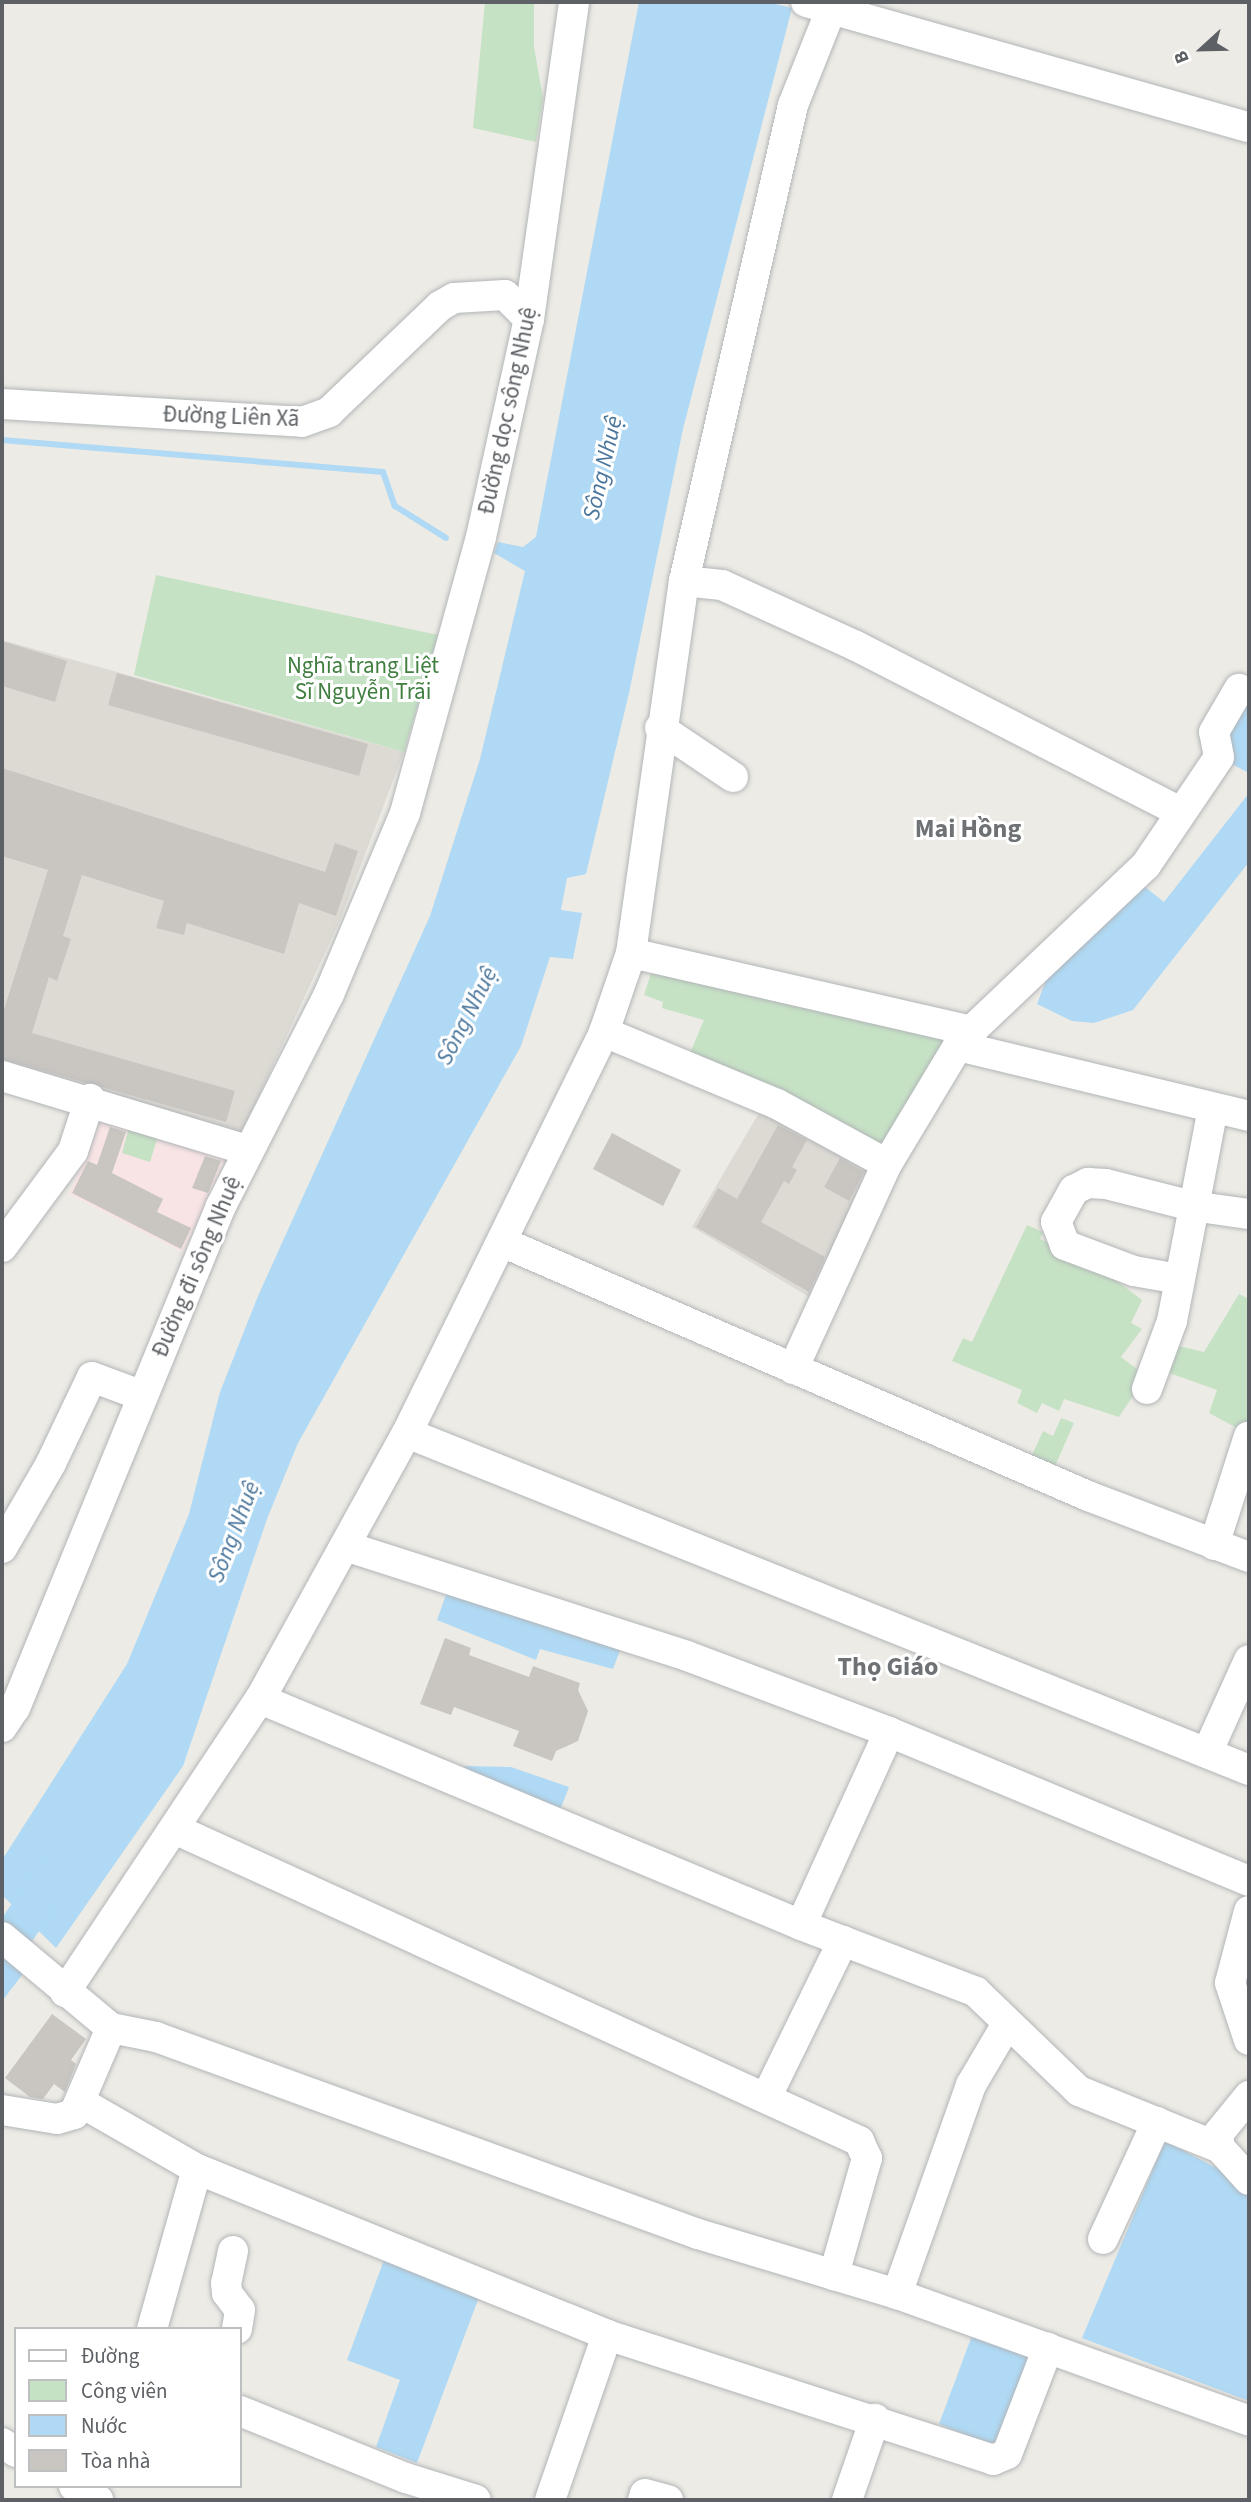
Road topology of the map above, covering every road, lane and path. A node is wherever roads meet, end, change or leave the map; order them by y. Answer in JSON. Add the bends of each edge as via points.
{"nodes":[{"id":1,"x":574,"y":2,"type":"edge"},
{"id":2,"x":823,"y":4,"type":"edge"},
{"id":3,"x":1249,"y":127,"type":"edge"},
{"id":4,"x":529,"y":319,"type":"junction"},
{"id":5,"x":2,"y":404,"type":"edge"},
{"id":6,"x":684,"y":581,"type":"junction"},
{"id":7,"x":1239,"y":689,"type":"dead end"},
{"id":8,"x":660,"y":728,"type":"junction"},
{"id":9,"x":733,"y":777,"type":"dead end"},
{"id":10,"x":1181,"y":812,"type":"junction"},
{"id":11,"x":405,"y":813,"type":"joint"},
{"id":12,"x":631,"y":953,"type":"junction"},
{"id":13,"x":604,"y":1032,"type":"junction"},
{"id":14,"x":964,"y":1039,"type":"junction"},
{"id":15,"x":2,"y":1076,"type":"edge"},
{"id":16,"x":90,"y":1099,"type":"junction"},
{"id":17,"x":1213,"y":1109,"type":"junction"},
{"id":18,"x":1249,"y":1116,"type":"edge"},
{"id":19,"x":247,"y":1150,"type":"junction"},
{"id":20,"x":887,"y":1164,"type":"junction"},
{"id":21,"x":1192,"y":1206,"type":"junction"},
{"id":22,"x":1249,"y":1214,"type":"edge"},
{"id":23,"x":502,"y":1242,"type":"junction"},
{"id":24,"x":2,"y":1247,"type":"edge"},
{"id":25,"x":1179,"y":1279,"type":"junction"},
{"id":26,"x":793,"y":1368,"type":"junction"},
{"id":27,"x":1147,"y":1389,"type":"dead end"},
{"id":28,"x":143,"y":1396,"type":"junction"},
{"id":29,"x":407,"y":1433,"type":"junction"},
{"id":30,"x":1249,"y":1436,"type":"edge"},
{"id":31,"x":1214,"y":1545,"type":"junction"},
{"id":32,"x":345,"y":1546,"type":"junction"},
{"id":33,"x":2,"y":1548,"type":"edge"},
{"id":34,"x":1249,"y":1558,"type":"edge"},
{"id":35,"x":1249,"y":1660,"type":"edge"},
{"id":36,"x":260,"y":1699,"type":"junction"},
{"id":37,"x":2,"y":1727,"type":"edge"},
{"id":38,"x":889,"y":1732,"type":"junction"},
{"id":39,"x":1207,"y":1753,"type":"junction"},
{"id":40,"x":1249,"y":1770,"type":"edge"},
{"id":41,"x":177,"y":1830,"type":"junction"},
{"id":42,"x":1249,"y":1881,"type":"edge"},
{"id":43,"x":1249,"y":1911,"type":"edge"},
{"id":44,"x":801,"y":1925,"type":"junction"},
{"id":45,"x":2,"y":1937,"type":"edge"},
{"id":46,"x":843,"y":1941,"type":"junction"},
{"id":47,"x":55,"y":1984,"type":"junction"},
{"id":48,"x":1007,"y":2024,"type":"junction"},
{"id":49,"x":111,"y":2028,"type":"junction"},
{"id":50,"x":1249,"y":2040,"type":"edge"},
{"id":51,"x":1249,"y":2096,"type":"edge"},
{"id":52,"x":766,"y":2098,"type":"junction"},
{"id":53,"x":82,"y":2103,"type":"junction"},
{"id":54,"x":2,"y":2109,"type":"edge"},
{"id":55,"x":1157,"y":2122,"type":"junction"},
{"id":56,"x":1220,"y":2148,"type":"junction"},
{"id":57,"x":197,"y":2169,"type":"junction"},
{"id":58,"x":1249,"y":2180,"type":"edge"},
{"id":59,"x":1103,"y":2239,"type":"dead end"},
{"id":60,"x":233,"y":2251,"type":"dead end"},
{"id":61,"x":834,"y":2275,"type":"junction"},
{"id":62,"x":897,"y":2294,"type":"junction"},
{"id":63,"x":153,"y":2327,"type":"edge"},
{"id":64,"x":237,"y":2327,"type":"edge"},
{"id":65,"x":607,"y":2334,"type":"junction"},
{"id":66,"x":1048,"y":2348,"type":"junction"},
{"id":67,"x":242,"y":2412,"type":"edge"},
{"id":68,"x":875,"y":2420,"type":"junction"},
{"id":69,"x":1249,"y":2421,"type":"edge"},
{"id":70,"x":77,"y":2488,"type":"edge"},
{"id":71,"x":98,"y":2500,"type":"edge"},
{"id":72,"x":477,"y":2500,"type":"edge"},
{"id":73,"x":550,"y":2500,"type":"edge"},
{"id":74,"x":643,"y":2500,"type":"edge"},
{"id":75,"x":668,"y":2500,"type":"edge"},
{"id":76,"x":847,"y":2500,"type":"edge"}],
"edges":[{"from":1,"to":4,"type":"street","name":"Đường dọc sông Nhuệ"},
{"from":2,"to":3,"type":"street"},
{"from":2,"to":6,"type":"street","via":[[793,105]]},
{"from":4,"to":5,"type":"street","name":"Đường Liên Xã","via":[[505,295],[454,298],[440,306],[329,412],[302,422]]},
{"from":4,"to":11,"type":"street","name":"Đường dọc sông Nhuệ","via":[[481,537]]},
{"from":6,"to":8,"type":"street"},
{"from":6,"to":10,"type":"street","via":[[722,585],[856,646]]},
{"from":7,"to":10,"type":"street","via":[[1214,732],[1219,757]]},
{"from":8,"to":9,"type":"street"},
{"from":8,"to":12,"type":"street"},
{"from":10,"to":14,"type":"street","via":[[1129,884]]},
{"from":11,"to":19,"type":"street","name":"Đường đi sông Nhuệ","via":[[329,993]]},
{"from":12,"to":13,"type":"street"},
{"from":12,"to":14,"type":"street"},
{"from":13,"to":20,"type":"street","via":[[777,1104]]},
{"from":13,"to":23,"type":"street"},
{"from":14,"to":17,"type":"street"},
{"from":14,"to":20,"type":"street"},
{"from":15,"to":16,"type":"street"},
{"from":16,"to":19,"type":"street"},
{"from":16,"to":24,"type":"street","via":[[73,1151]]},
{"from":17,"to":18,"type":"street"},
{"from":17,"to":21,"type":"street"},
{"from":19,"to":28,"type":"street","name":"Đường đi sông Nhuệ"},
{"from":20,"to":26,"type":"street"},
{"from":21,"to":22,"type":"street"},
{"from":21,"to":25,"type":"street"},
{"from":21,"to":25,"type":"street","via":[[1088,1183],[1074,1190],[1056,1222],[1065,1245],[1134,1271]]},
{"from":23,"to":26,"type":"street"},
{"from":23,"to":29,"type":"street"},
{"from":25,"to":27,"type":"street","via":[[1172,1321]]},
{"from":26,"to":31,"type":"street","via":[[1087,1496]]},
{"from":28,"to":33,"type":"street","via":[[92,1377],[51,1463]]},
{"from":28,"to":37,"type":"street","name":"Đường đi sông Nhuệ","via":[[15,1708]]},
{"from":29,"to":32,"type":"street"},
{"from":29,"to":39,"type":"street"},
{"from":30,"to":31,"type":"street"},
{"from":31,"to":34,"type":"street"},
{"from":32,"to":36,"type":"street"},
{"from":32,"to":38,"type":"street","via":[[687,1656]]},
{"from":35,"to":39,"type":"street"},
{"from":36,"to":41,"type":"street"},
{"from":36,"to":44,"type":"street"},
{"from":38,"to":42,"type":"street"},
{"from":38,"to":44,"type":"street"},
{"from":39,"to":40,"type":"street"},
{"from":41,"to":47,"type":"street"},
{"from":41,"to":52,"type":"street"},
{"from":43,"to":50,"type":"street","via":[[1230,1983]]},
{"from":44,"to":46,"type":"street"},
{"from":45,"to":47,"type":"street"},
{"from":46,"to":48,"type":"street","via":[[976,1992]]},
{"from":46,"to":52,"type":"street"},
{"from":47,"to":49,"type":"street"},
{"from":48,"to":55,"type":"street","via":[[1079,2091]]},
{"from":48,"to":62,"type":"street","via":[[971,2085]]},
{"from":49,"to":53,"type":"street"},
{"from":49,"to":61,"type":"street","via":[[156,2037],[685,2230]]},
{"from":51,"to":56,"type":"street","via":[[1218,2134]]},
{"from":52,"to":61,"type":"street","via":[[865,2147],[867,2158]]},
{"from":53,"to":54,"type":"street","via":[[74,2114],[57,2119]]},
{"from":53,"to":57,"type":"street"},
{"from":55,"to":56,"type":"street"},
{"from":55,"to":59,"type":"street"},
{"from":56,"to":58,"type":"street"},
{"from":57,"to":63,"type":"street"},
{"from":57,"to":65,"type":"street"},
{"from":60,"to":64,"type":"street","via":[[226,2283],[227,2293],[240,2309]]},
{"from":61,"to":62,"type":"street"},
{"from":62,"to":66,"type":"street"},
{"from":65,"to":68,"type":"street"},
{"from":65,"to":73,"type":"street"},
{"from":66,"to":68,"type":"street","via":[[1001,2460]]},
{"from":66,"to":69,"type":"street"},
{"from":67,"to":72,"type":"street","via":[[407,2478]]},
{"from":68,"to":76,"type":"street"},
{"from":70,"to":71,"type":"street"},
{"from":74,"to":75,"type":"street","via":[[645,2494]]}]}
